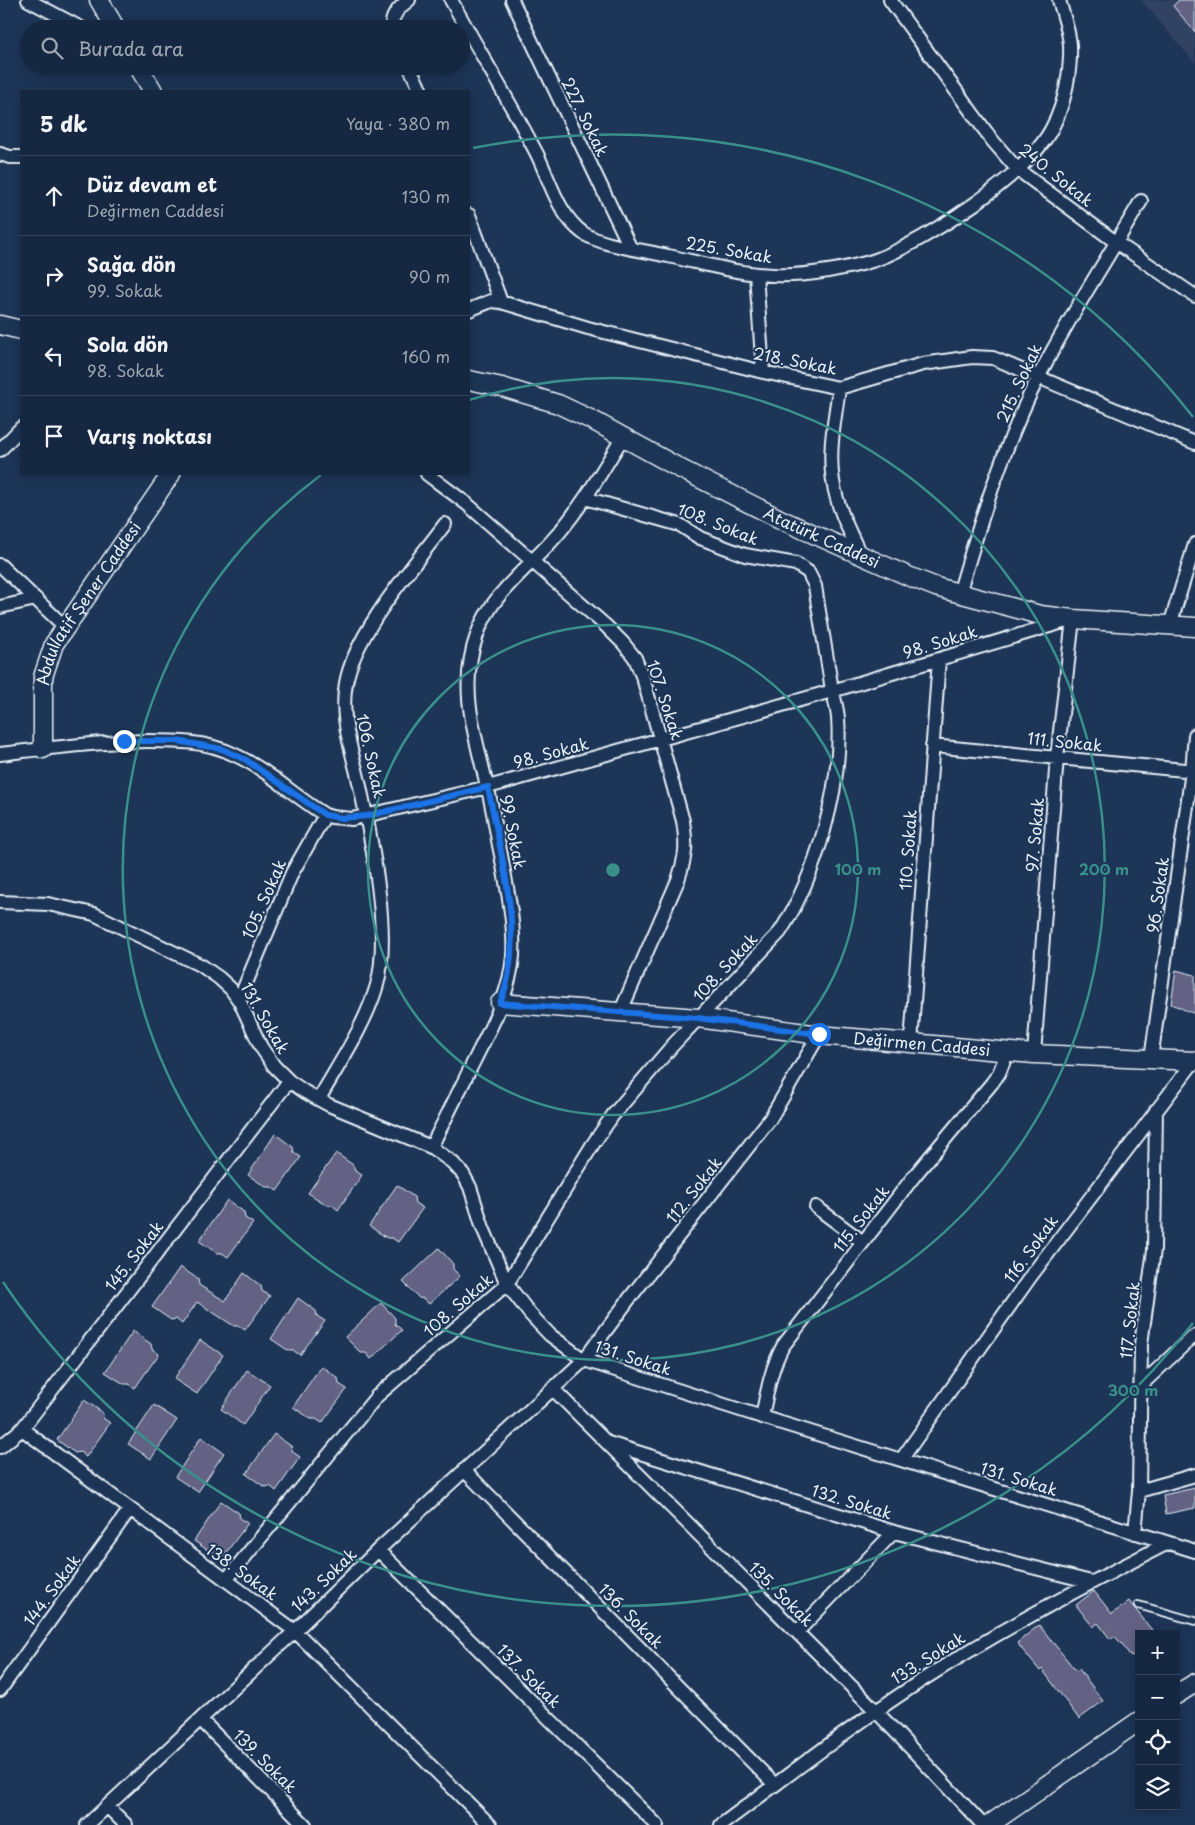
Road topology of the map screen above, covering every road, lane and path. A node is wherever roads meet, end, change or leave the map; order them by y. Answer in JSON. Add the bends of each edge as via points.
{"nodes":[{"id":1,"x":28,"y":0,"type":"edge"},
{"id":2,"x":100,"y":0,"type":"edge"},
{"id":3,"x":409,"y":0,"type":"edge"},
{"id":4,"x":451,"y":0,"type":"edge"},
{"id":5,"x":512,"y":0,"type":"edge"},
{"id":6,"x":890,"y":0,"type":"edge"},
{"id":7,"x":1059,"y":0,"type":"edge"},
{"id":8,"x":66,"y":20,"type":"edge"},
{"id":9,"x":111,"y":20,"type":"edge"},
{"id":10,"x":393,"y":20,"type":"edge"},
{"id":11,"x":462,"y":20,"type":"edge"},
{"id":12,"x":470,"y":34,"type":"edge"},
{"id":13,"x":142,"y":75,"type":"edge"},
{"id":14,"x":413,"y":75,"type":"edge"},
{"id":15,"x":149,"y":90,"type":"edge"},
{"id":16,"x":421,"y":90,"type":"edge"},
{"id":17,"x":0,"y":154,"type":"edge"},
{"id":18,"x":20,"y":157,"type":"edge"},
{"id":19,"x":1017,"y":169,"type":"junction"},
{"id":20,"x":1141,"y":201,"type":"dead end"},
{"id":21,"x":470,"y":218,"type":"edge"},
{"id":22,"x":1117,"y":243,"type":"junction"},
{"id":23,"x":630,"y":247,"type":"junction"},
{"id":24,"x":756,"y":274,"type":"junction"},
{"id":25,"x":1195,"y":296,"type":"edge"},
{"id":26,"x":501,"y":302,"type":"junction"},
{"id":27,"x":470,"y":310,"type":"edge"},
{"id":28,"x":0,"y":325,"type":"edge"},
{"id":29,"x":20,"y":330,"type":"edge"},
{"id":30,"x":763,"y":372,"type":"junction"},
{"id":31,"x":1039,"y":376,"type":"junction"},
{"id":32,"x":470,"y":380,"type":"edge"},
{"id":33,"x":838,"y":388,"type":"junction"},
{"id":34,"x":20,"y":429,"type":"edge"},
{"id":35,"x":623,"y":437,"type":"junction"},
{"id":36,"x":1195,"y":443,"type":"edge"},
{"id":37,"x":0,"y":450,"type":"edge"},
{"id":38,"x":171,"y":475,"type":"edge"},
{"id":39,"x":428,"y":475,"type":"edge"},
{"id":40,"x":585,"y":498,"type":"junction"},
{"id":41,"x":445,"y":524,"type":"dead end"},
{"id":42,"x":1195,"y":544,"type":"edge"},
{"id":43,"x":860,"y":554,"type":"junction"},
{"id":44,"x":532,"y":562,"type":"junction"},
{"id":45,"x":0,"y":565,"type":"edge"},
{"id":46,"x":959,"y":594,"type":"junction"},
{"id":47,"x":36,"y":599,"type":"junction"},
{"id":48,"x":0,"y":607,"type":"edge"},
{"id":49,"x":1073,"y":620,"type":"junction"},
{"id":50,"x":1170,"y":625,"type":"junction"},
{"id":51,"x":65,"y":627,"type":"junction"},
{"id":52,"x":1195,"y":627,"type":"edge"},
{"id":53,"x":940,"y":659,"type":"junction"},
{"id":54,"x":832,"y":691,"type":"junction"},
{"id":55,"x":1195,"y":735,"type":"edge"},
{"id":56,"x":661,"y":739,"type":"junction"},
{"id":57,"x":932,"y":746,"type":"junction"},
{"id":58,"x":43,"y":749,"type":"junction"},
{"id":59,"x":0,"y":754,"type":"edge"},
{"id":60,"x":1057,"y":757,"type":"junction"},
{"id":61,"x":1193,"y":771,"type":"edge"},
{"id":62,"x":488,"y":787,"type":"junction"},
{"id":63,"x":325,"y":815,"type":"junction"},
{"id":64,"x":367,"y":816,"type":"junction"},
{"id":65,"x":0,"y":902,"type":"edge"},
{"id":66,"x":239,"y":1000,"type":"junction"},
{"id":67,"x":500,"y":1003,"type":"junction"},
{"id":68,"x":620,"y":1013,"type":"junction"},
{"id":69,"x":698,"y":1018,"type":"junction"},
{"id":70,"x":819,"y":1034,"type":"junction"},
{"id":71,"x":911,"y":1043,"type":"junction"},
{"id":72,"x":1008,"y":1052,"type":"junction"},
{"id":73,"x":1034,"y":1054,"type":"junction"},
{"id":74,"x":1151,"y":1059,"type":"junction"},
{"id":75,"x":1195,"y":1061,"type":"edge"},
{"id":76,"x":289,"y":1081,"type":"junction"},
{"id":77,"x":319,"y":1099,"type":"junction"},
{"id":78,"x":1156,"y":1110,"type":"junction"},
{"id":79,"x":431,"y":1147,"type":"junction"},
{"id":80,"x":816,"y":1208,"type":"dead end"},
{"id":81,"x":863,"y":1242,"type":"junction"},
{"id":82,"x":507,"y":1284,"type":"junction"},
{"id":83,"x":1195,"y":1336,"type":"edge"},
{"id":84,"x":584,"y":1360,"type":"junction"},
{"id":85,"x":1141,"y":1385,"type":"junction"},
{"id":86,"x":553,"y":1389,"type":"junction"},
{"id":87,"x":762,"y":1417,"type":"junction"},
{"id":88,"x":22,"y":1429,"type":"junction"},
{"id":89,"x":607,"y":1442,"type":"junction"},
{"id":90,"x":0,"y":1448,"type":"edge"},
{"id":91,"x":901,"y":1460,"type":"junction"},
{"id":92,"x":464,"y":1470,"type":"junction"},
{"id":93,"x":1195,"y":1475,"type":"edge"},
{"id":94,"x":1139,"y":1491,"type":"junction"},
{"id":95,"x":130,"y":1509,"type":"junction"},
{"id":96,"x":894,"y":1532,"type":"junction"},
{"id":97,"x":1135,"y":1533,"type":"junction"},
{"id":98,"x":1168,"y":1542,"type":"junction"},
{"id":99,"x":378,"y":1550,"type":"junction"},
{"id":100,"x":1195,"y":1551,"type":"edge"},
{"id":101,"x":226,"y":1580,"type":"junction"},
{"id":102,"x":1091,"y":1582,"type":"junction"},
{"id":103,"x":1138,"y":1605,"type":"dead end"},
{"id":104,"x":1195,"y":1621,"type":"edge"},
{"id":105,"x":295,"y":1631,"type":"junction"},
{"id":106,"x":797,"y":1632,"type":"junction"},
{"id":107,"x":1195,"y":1683,"type":"edge"},
{"id":108,"x":0,"y":1690,"type":"edge"},
{"id":109,"x":1180,"y":1692,"type":"edge"},
{"id":110,"x":876,"y":1711,"type":"junction"},
{"id":111,"x":201,"y":1720,"type":"junction"},
{"id":112,"x":1135,"y":1724,"type":"edge"},
{"id":113,"x":775,"y":1785,"type":"junction"},
{"id":114,"x":108,"y":1807,"type":"junction"},
{"id":115,"x":87,"y":1825,"type":"edge"},
{"id":116,"x":126,"y":1825,"type":"edge"},
{"id":117,"x":305,"y":1825,"type":"edge"},
{"id":118,"x":490,"y":1825,"type":"edge"},
{"id":119,"x":656,"y":1825,"type":"edge"},
{"id":120,"x":721,"y":1825,"type":"edge"},
{"id":121,"x":983,"y":1825,"type":"edge"},
{"id":122,"x":989,"y":1825,"type":"edge"}],
"edges":[{"from":1,"to":8,"type":"street"},
{"from":2,"to":9,"type":"street"},
{"from":3,"to":10,"type":"street"},
{"from":4,"to":11,"type":"street","name":"225. Sokak"},
{"from":5,"to":23,"type":"street","name":"227. Sokak"},
{"from":6,"to":19,"type":"street","name":"240. Sokak","via":[[992,140]]},
{"from":7,"to":19,"type":"street","name":"225. Sokak","via":[[1070,45],[1066,87],[1057,118],[1046,139]]},
{"from":12,"to":23,"type":"street","name":"225. Sokak","via":[[537,155],[566,216],[585,234],[597,240]]},
{"from":13,"to":15,"type":"street"},
{"from":14,"to":16,"type":"street"},
{"from":17,"to":18,"type":"street"},
{"from":19,"to":22,"type":"street","name":"240. Sokak"},
{"from":19,"to":24,"type":"street","name":"225. Sokak","via":[[952,219],[878,259],[828,271]]},
{"from":20,"to":22,"type":"street","name":"215. Sokak"},
{"from":21,"to":26,"type":"street"},
{"from":22,"to":25,"type":"street","name":"240. Sokak"},
{"from":22,"to":31,"type":"street","name":"215. Sokak"},
{"from":23,"to":24,"type":"street","name":"225. Sokak"},
{"from":24,"to":30,"type":"street"},
{"from":26,"to":27,"type":"street","name":"218. Sokak","via":[[491,301]]},
{"from":26,"to":30,"type":"street","name":"218. Sokak","via":[[588,328]]},
{"from":28,"to":29,"type":"street"},
{"from":30,"to":33,"type":"street","name":"218. Sokak"},
{"from":31,"to":33,"type":"street","name":"218. Sokak","via":[[993,358],[978,357],[924,364]]},
{"from":31,"to":36,"type":"street","name":"218. Sokak"},
{"from":31,"to":46,"type":"street","name":"215. Sokak","via":[[988,497]]},
{"from":32,"to":35,"type":"street","name":"Atatürk Caddesi","via":[[558,404]]},
{"from":33,"to":43,"type":"street","via":[[832,481],[844,522]]},
{"from":34,"to":37,"type":"street"},
{"from":35,"to":40,"type":"street","name":"99. Sokak"},
{"from":35,"to":43,"type":"street","name":"Atatürk Caddesi","via":[[784,521]]},
{"from":38,"to":51,"type":"street","name":"Abdullatif Şener Caddesi"},
{"from":39,"to":44,"type":"street","name":"107. Sokak","via":[[467,504]]},
{"from":40,"to":44,"type":"street","name":"99. Sokak"},
{"from":40,"to":54,"type":"street","name":"108. Sokak","via":[[680,525],[700,538],[745,556],[796,564],[808,572],[815,586]]},
{"from":41,"to":64,"type":"street","name":"106. Sokak","via":[[373,621],[346,683],[346,731]]},
{"from":42,"to":50,"type":"street"},
{"from":43,"to":46,"type":"street","name":"Atatürk Caddesi"},
{"from":44,"to":56,"type":"street","name":"107. Sokak","via":[[606,626],[635,658]]},
{"from":44,"to":62,"type":"street","name":"99. Sokak","via":[[494,600],[476,636],[470,662],[469,706]]},
{"from":45,"to":47,"type":"street"},
{"from":46,"to":49,"type":"street","name":"Atatürk Caddesi"},
{"from":47,"to":48,"type":"street"},
{"from":47,"to":51,"type":"street"},
{"from":49,"to":50,"type":"street","name":"Atatürk Caddesi"},
{"from":49,"to":53,"type":"street","name":"98. Sokak"},
{"from":49,"to":60,"type":"street","name":"97. Sokak"},
{"from":50,"to":52,"type":"street","name":"Atatürk Caddesi"},
{"from":51,"to":58,"type":"street","name":"Abdullatif Şener Caddesi","via":[[54,644],[43,677]]},
{"from":53,"to":54,"type":"street","name":"98. Sokak"},
{"from":53,"to":57,"type":"street","name":"110. Sokak"},
{"from":54,"to":56,"type":"street","name":"98. Sokak"},
{"from":54,"to":69,"type":"street","name":"108. Sokak","via":[[838,716],[836,776],[811,872],[780,932]]},
{"from":55,"to":61,"type":"street","name":"96. Sokak"},
{"from":56,"to":62,"type":"street","name":"98. Sokak"},
{"from":56,"to":68,"type":"street","name":"107. Sokak","via":[[687,845],[684,863]]},
{"from":57,"to":60,"type":"street","name":"111. Sokak"},
{"from":57,"to":71,"type":"street","name":"110. Sokak"},
{"from":58,"to":59,"type":"street","name":"98. Sokak"},
{"from":58,"to":63,"type":"street","name":"98. Sokak","via":[[124,741],[177,741],[222,749],[246,760]]},
{"from":60,"to":61,"type":"street","name":"111. Sokak"},
{"from":60,"to":73,"type":"street","name":"97. Sokak"},
{"from":61,"to":74,"type":"street","name":"96. Sokak"},
{"from":62,"to":64,"type":"street","name":"98. Sokak"},
{"from":62,"to":67,"type":"street","name":"99. Sokak","via":[[513,929],[513,956]]},
{"from":63,"to":64,"type":"street","name":"98. Sokak","via":[[342,818]]},
{"from":63,"to":66,"type":"street","name":"105. Sokak","via":[[292,873]]},
{"from":64,"to":77,"type":"street","name":"106. Sokak","via":[[382,935],[377,984],[361,1025]]},
{"from":65,"to":66,"type":"street","name":"131. Sokak","via":[[48,904],[94,914],[202,966],[231,988]]},
{"from":66,"to":76,"type":"street","name":"131. Sokak","via":[[261,1047]]},
{"from":67,"to":68,"type":"street","name":"Değirmen Caddesi"},
{"from":67,"to":79,"type":"street","name":"99. Sokak"},
{"from":68,"to":69,"type":"street","name":"Değirmen Caddesi"},
{"from":69,"to":70,"type":"street","name":"Değirmen Caddesi"},
{"from":69,"to":82,"type":"street","name":"108. Sokak","via":[[613,1115]]},
{"from":70,"to":71,"type":"street","name":"Değirmen Caddesi"},
{"from":70,"to":84,"type":"street","name":"112. Sokak","via":[[770,1119]]},
{"from":71,"to":72,"type":"street","name":"Değirmen Caddesi"},
{"from":72,"to":73,"type":"street","name":"Değirmen Caddesi"},
{"from":72,"to":81,"type":"street","name":"115. Sokak","via":[[992,1083]]},
{"from":73,"to":74,"type":"street","name":"Değirmen Caddesi"},
{"from":74,"to":75,"type":"street","name":"Değirmen Caddesi"},
{"from":75,"to":78,"type":"street","name":"116. Sokak"},
{"from":76,"to":77,"type":"street","name":"131. Sokak"},
{"from":76,"to":88,"type":"street","name":"145. Sokak"},
{"from":77,"to":79,"type":"street","name":"131. Sokak"},
{"from":78,"to":85,"type":"street","name":"117. Sokak","via":[[1154,1250],[1142,1326]]},
{"from":78,"to":91,"type":"street","name":"116. Sokak","via":[[1030,1276]]},
{"from":79,"to":82,"type":"street","name":"131. Sokak","via":[[452,1162],[467,1181]]},
{"from":80,"to":81,"type":"street"},
{"from":81,"to":87,"type":"street","name":"115. Sokak","via":[[783,1346],[770,1376]]},
{"from":82,"to":84,"type":"street","name":"131. Sokak","via":[[550,1335]]},
{"from":82,"to":101,"type":"street","name":"108. Sokak","via":[[377,1396]]},
{"from":83,"to":85,"type":"street"},
{"from":84,"to":86,"type":"street","name":"143. Sokak"},
{"from":84,"to":87,"type":"street","name":"131. Sokak"},
{"from":85,"to":94,"type":"street","name":"117. Sokak"},
{"from":86,"to":89,"type":"street","name":"135. Sokak"},
{"from":86,"to":92,"type":"street","name":"143. Sokak"},
{"from":87,"to":91,"type":"street","name":"131. Sokak"},
{"from":88,"to":90,"type":"street","name":"145. Sokak"},
{"from":88,"to":95,"type":"street","name":"138. Sokak"},
{"from":89,"to":96,"type":"street","name":"132. Sokak"},
{"from":89,"to":106,"type":"street","name":"135. Sokak"},
{"from":91,"to":97,"type":"street","name":"131. Sokak"},
{"from":92,"to":99,"type":"street","name":"143. Sokak"},
{"from":92,"to":113,"type":"street","name":"136. Sokak"},
{"from":93,"to":94,"type":"street"},
{"from":94,"to":97,"type":"street","name":"117. Sokak"},
{"from":95,"to":101,"type":"street","name":"138. Sokak"},
{"from":95,"to":108,"type":"street","name":"144. Sokak"},
{"from":96,"to":102,"type":"street","name":"132. Sokak"},
{"from":96,"to":106,"type":"street"},
{"from":97,"to":98,"type":"street","name":"131. Sokak"},
{"from":98,"to":100,"type":"street","name":"131. Sokak"},
{"from":98,"to":102,"type":"street","name":"133. Sokak"},
{"from":99,"to":105,"type":"street","name":"143. Sokak"},
{"from":99,"to":119,"type":"street","name":"137. Sokak"},
{"from":101,"to":105,"type":"street","name":"138. Sokak"},
{"from":102,"to":110,"type":"street","name":"133. Sokak","via":[[984,1642]]},
{"from":103,"to":104,"type":"lane"},
{"from":105,"to":111,"type":"street","name":"143. Sokak"},
{"from":105,"to":118,"type":"street","name":"138. Sokak"},
{"from":106,"to":110,"type":"street","name":"135. Sokak"},
{"from":107,"to":109,"type":"street"},
{"from":110,"to":113,"type":"street","name":"133. Sokak"},
{"from":110,"to":121,"type":"street","name":"135. Sokak"},
{"from":111,"to":114,"type":"street","name":"143. Sokak"},
{"from":111,"to":117,"type":"street","name":"139. Sokak"},
{"from":112,"to":122,"type":"street"},
{"from":113,"to":120,"type":"street","name":"133. Sokak"},
{"from":114,"to":115,"type":"street","name":"143. Sokak"},
{"from":114,"to":116,"type":"street"}]}
